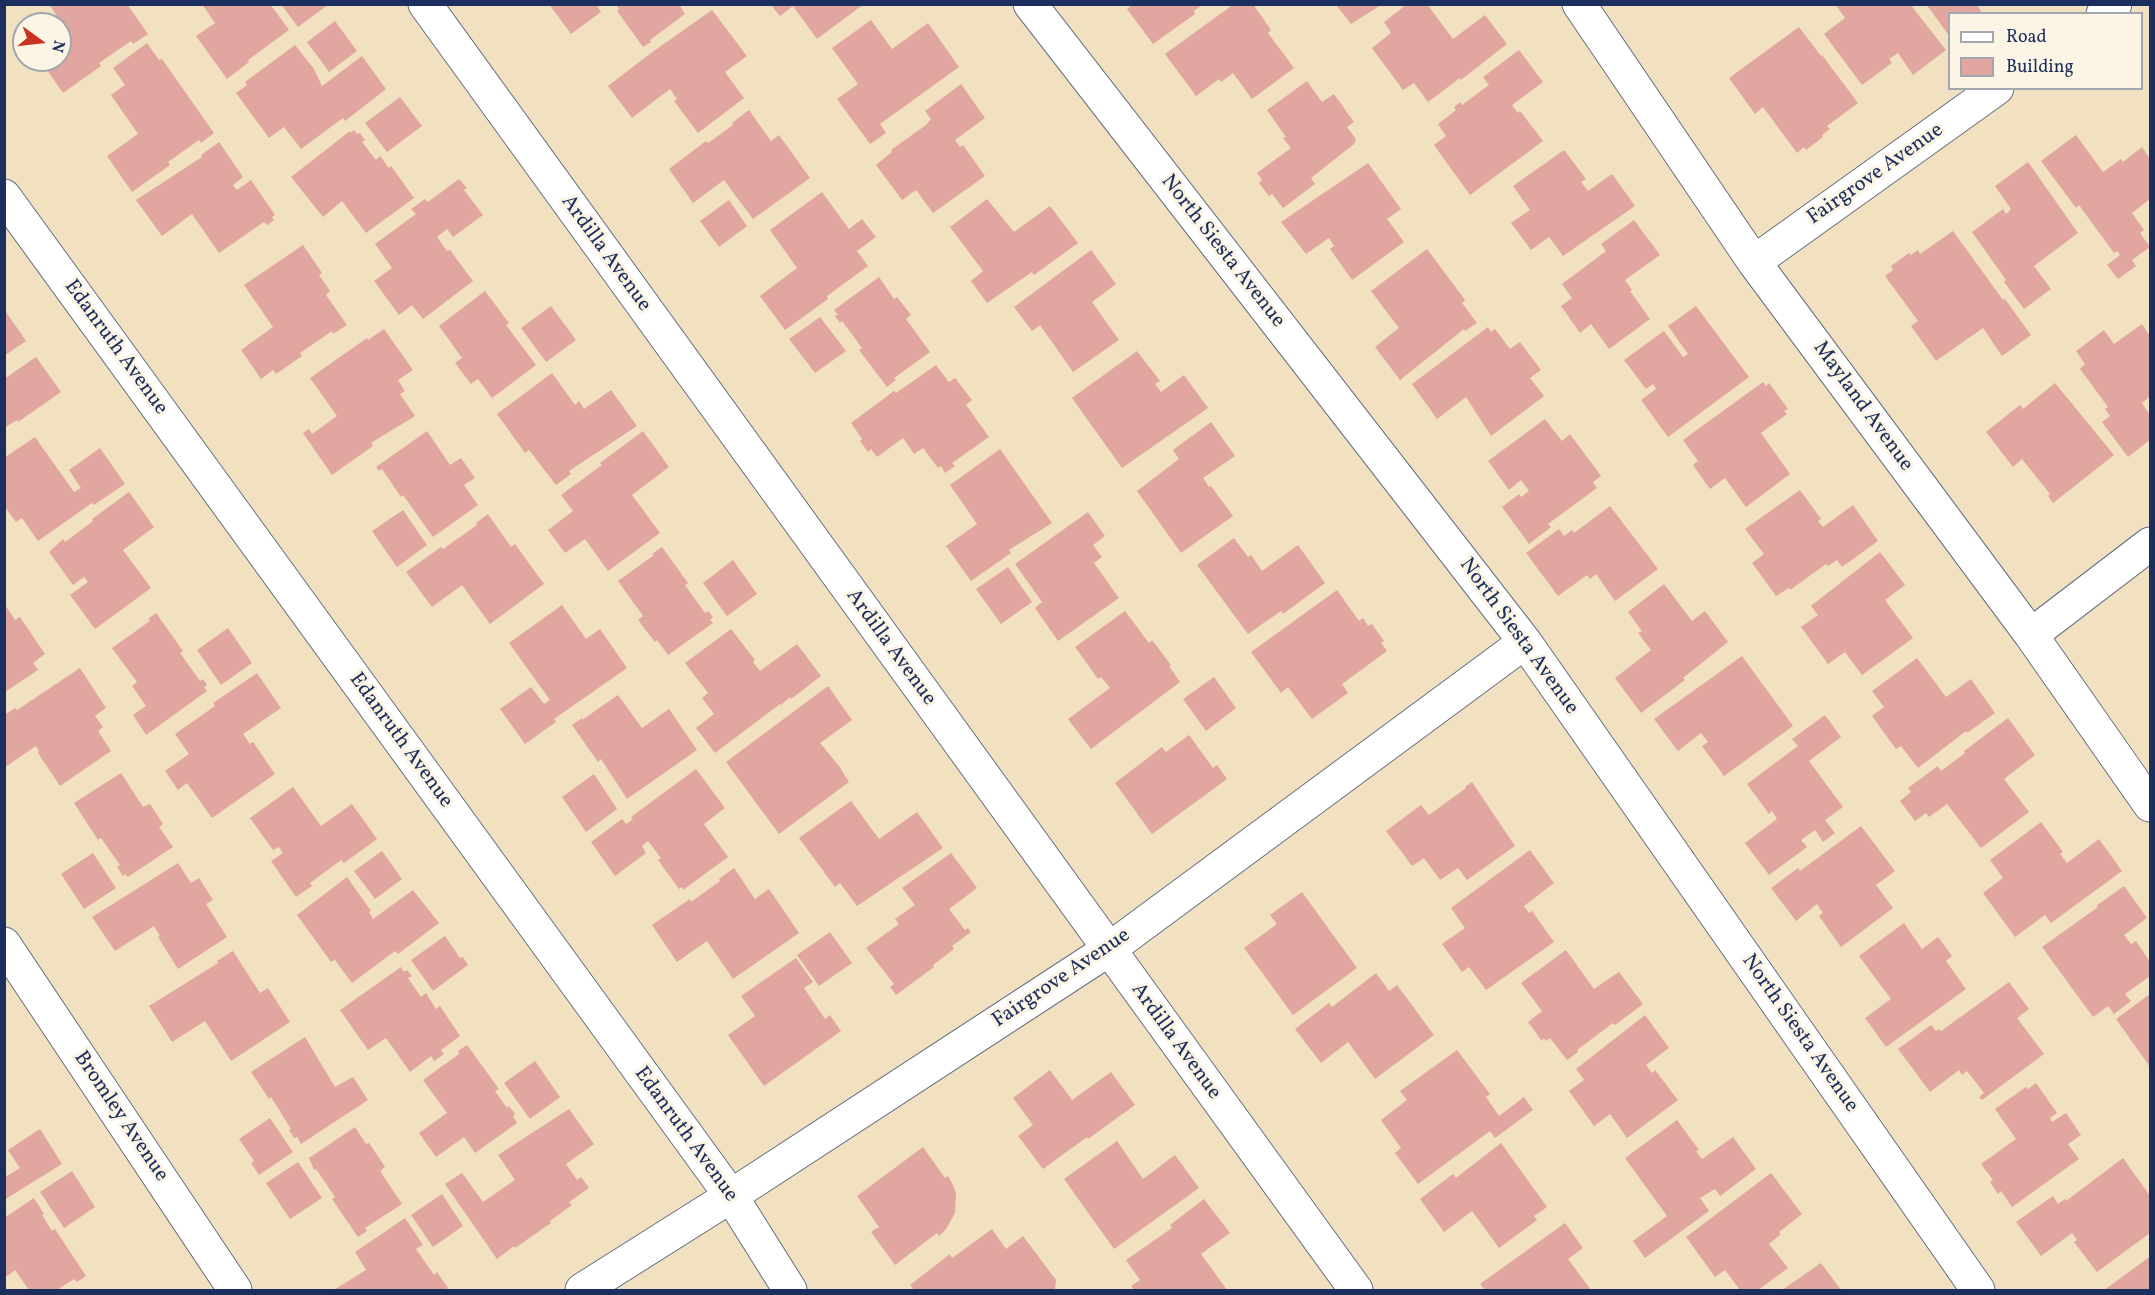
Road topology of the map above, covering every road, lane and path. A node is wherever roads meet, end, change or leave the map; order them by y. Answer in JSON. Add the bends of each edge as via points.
{"nodes":[{"id":1,"x":424,"y":4,"type":"edge"},
{"id":2,"x":1030,"y":4,"type":"edge"},
{"id":3,"x":1579,"y":4,"type":"edge"},
{"id":4,"x":1994,"y":90,"type":"edge"},
{"id":5,"x":4,"y":196,"type":"edge"},
{"id":6,"x":1755,"y":262,"type":"junction"},
{"id":7,"x":2151,"y":544,"type":"edge"},
{"id":8,"x":2031,"y":635,"type":"junction"},
{"id":9,"x":1525,"y":642,"type":"junction"},
{"id":10,"x":2151,"y":805,"type":"edge"},
{"id":11,"x":4,"y":944,"type":"edge"},
{"id":12,"x":1108,"y":950,"type":"junction"},
{"id":13,"x":731,"y":1196,"type":"junction"},
{"id":14,"x":236,"y":1290,"type":"edge"},
{"id":15,"x":582,"y":1290,"type":"edge"},
{"id":16,"x":790,"y":1290,"type":"edge"},
{"id":17,"x":1356,"y":1290,"type":"edge"},
{"id":18,"x":1978,"y":1290,"type":"edge"}],
"edges":[{"from":1,"to":12,"type":"street","name":"Ardilla Avenue"},
{"from":2,"to":9,"type":"street","name":"North Siesta Avenue"},
{"from":3,"to":6,"type":"street","name":"Mayland Avenue"},
{"from":4,"to":6,"type":"street","name":"Fairgrove Avenue"},
{"from":5,"to":13,"type":"street","name":"Edanruth Avenue"},
{"from":6,"to":8,"type":"street","name":"Mayland Avenue"},
{"from":7,"to":8,"type":"street"},
{"from":8,"to":10,"type":"street","name":"Mayland Avenue"},
{"from":9,"to":12,"type":"street","name":"Fairgrove Avenue"},
{"from":9,"to":18,"type":"street","name":"North Siesta Avenue"},
{"from":11,"to":14,"type":"street","name":"Bromley Avenue"},
{"from":12,"to":13,"type":"street","name":"Fairgrove Avenue"},
{"from":12,"to":17,"type":"street","name":"Ardilla Avenue"},
{"from":13,"to":15,"type":"street","name":"Fairgrove Avenue"},
{"from":13,"to":16,"type":"street","name":"Edanruth Avenue"}]}
